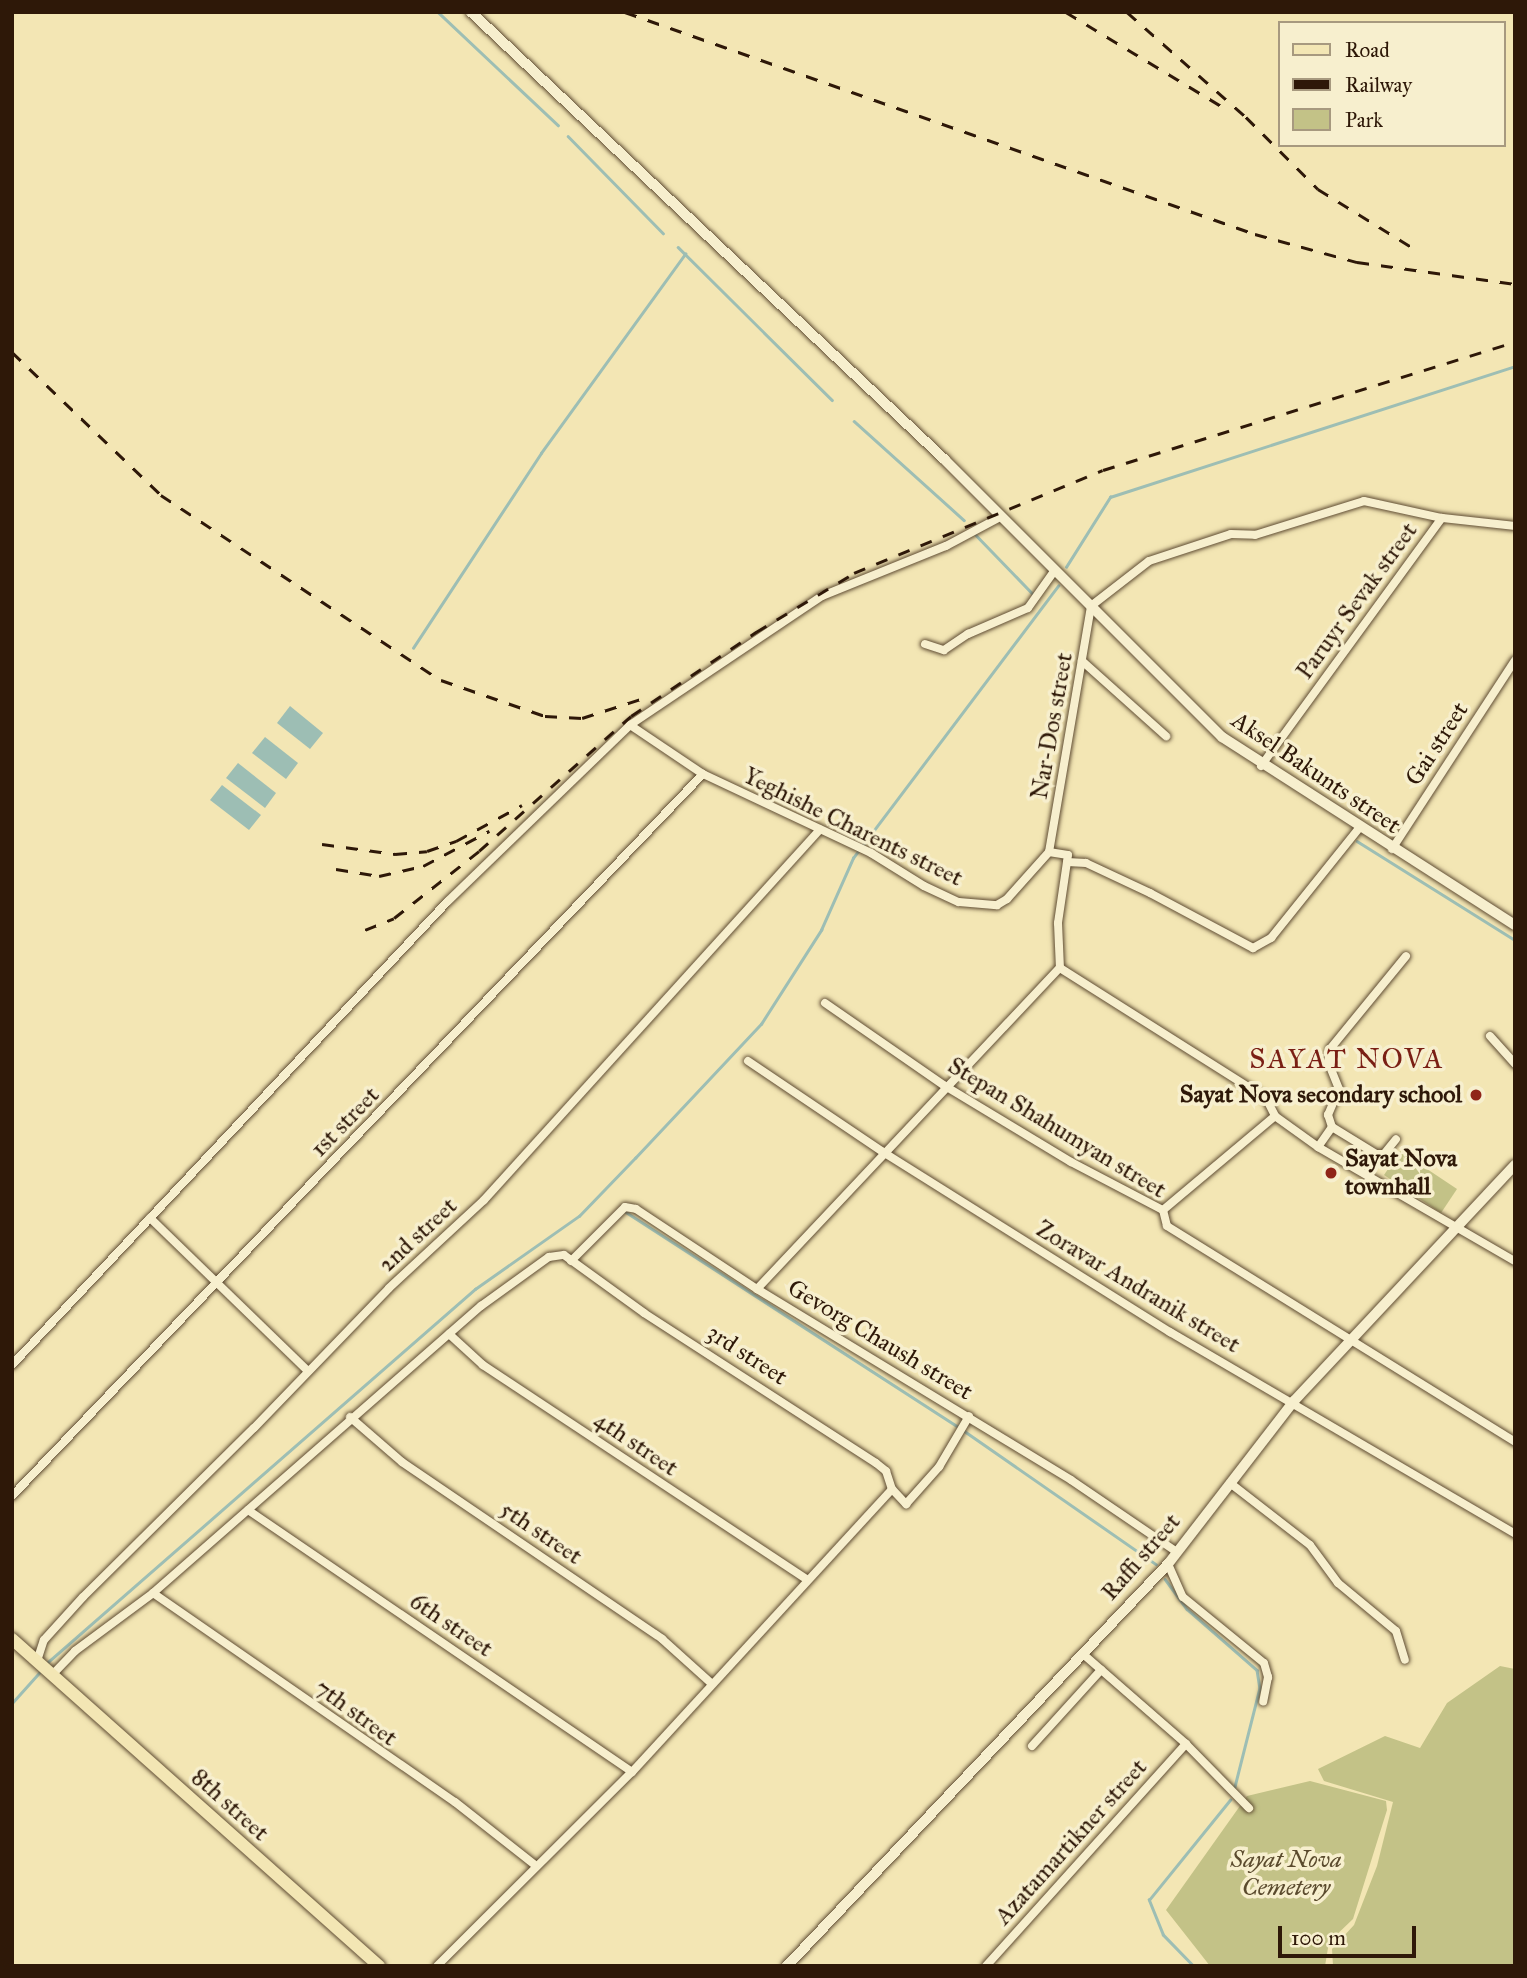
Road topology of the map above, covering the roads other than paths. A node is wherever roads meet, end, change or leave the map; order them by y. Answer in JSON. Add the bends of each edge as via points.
{"nodes":[{"id":1,"x":471,"y":12,"type":"edge"},
{"id":2,"x":1000,"y":517,"type":"junction"},
{"id":3,"x":1442,"y":518,"type":"junction"},
{"id":4,"x":1514,"y":526,"type":"edge"},
{"id":5,"x":1055,"y":570,"type":"junction"},
{"id":6,"x":1091,"y":606,"type":"junction"},
{"id":7,"x":925,"y":644,"type":"dead end"},
{"id":8,"x":1515,"y":660,"type":"edge"},
{"id":9,"x":1082,"y":661,"type":"junction"},
{"id":10,"x":629,"y":725,"type":"junction"},
{"id":11,"x":1166,"y":736,"type":"dead end"},
{"id":12,"x":1261,"y":766,"type":"junction"},
{"id":13,"x":703,"y":774,"type":"junction"},
{"id":14,"x":1359,"y":828,"type":"junction"},
{"id":15,"x":820,"y":830,"type":"junction"},
{"id":16,"x":1392,"y":849,"type":"junction"},
{"id":17,"x":1049,"y":852,"type":"junction"},
{"id":18,"x":1067,"y":862,"type":"junction"},
{"id":19,"x":1515,"y":925,"type":"edge"},
{"id":20,"x":1406,"y":956,"type":"dead end"},
{"id":21,"x":1059,"y":968,"type":"junction"},
{"id":22,"x":825,"y":1003,"type":"dead end"},
{"id":23,"x":1490,"y":1036,"type":"dead end"},
{"id":24,"x":748,"y":1061,"type":"dead end"},
{"id":25,"x":1515,"y":1064,"type":"edge"},
{"id":26,"x":945,"y":1086,"type":"junction"},
{"id":27,"x":1275,"y":1116,"type":"junction"},
{"id":28,"x":1332,"y":1127,"type":"junction"},
{"id":29,"x":1396,"y":1139,"type":"dead end"},
{"id":30,"x":1318,"y":1147,"type":"junction"},
{"id":31,"x":883,"y":1152,"type":"junction"},
{"id":32,"x":1515,"y":1164,"type":"edge"},
{"id":33,"x":1163,"y":1210,"type":"junction"},
{"id":34,"x":150,"y":1218,"type":"junction"},
{"id":35,"x":1455,"y":1227,"type":"junction"},
{"id":36,"x":570,"y":1261,"type":"junction"},
{"id":37,"x":1515,"y":1261,"type":"edge"},
{"id":38,"x":217,"y":1284,"type":"junction"},
{"id":39,"x":757,"y":1289,"type":"junction"},
{"id":40,"x":449,"y":1334,"type":"junction"},
{"id":41,"x":1349,"y":1341,"type":"junction"},
{"id":42,"x":12,"y":1365,"type":"edge"},
{"id":43,"x":308,"y":1371,"type":"junction"},
{"id":44,"x":1294,"y":1401,"type":"junction"},
{"id":45,"x":969,"y":1416,"type":"junction"},
{"id":46,"x":350,"y":1417,"type":"junction"},
{"id":47,"x":1515,"y":1442,"type":"edge"},
{"id":48,"x":1230,"y":1482,"type":"junction"},
{"id":49,"x":892,"y":1489,"type":"junction"},
{"id":50,"x":12,"y":1496,"type":"edge"},
{"id":51,"x":248,"y":1510,"type":"junction"},
{"id":52,"x":1515,"y":1534,"type":"edge"},
{"id":53,"x":1177,"y":1552,"type":"junction"},
{"id":54,"x":1168,"y":1564,"type":"junction"},
{"id":55,"x":806,"y":1578,"type":"junction"},
{"id":56,"x":153,"y":1593,"type":"junction"},
{"id":57,"x":12,"y":1639,"type":"edge"},
{"id":58,"x":1083,"y":1654,"type":"junction"},
{"id":59,"x":1405,"y":1660,"type":"dead end"},
{"id":60,"x":37,"y":1661,"type":"junction"},
{"id":61,"x":1101,"y":1670,"type":"junction"},
{"id":62,"x":52,"y":1675,"type":"junction"},
{"id":63,"x":710,"y":1682,"type":"junction"},
{"id":64,"x":1263,"y":1702,"type":"dead end"},
{"id":65,"x":1186,"y":1744,"type":"junction"},
{"id":66,"x":1032,"y":1746,"type":"dead end"},
{"id":67,"x":632,"y":1772,"type":"junction"},
{"id":68,"x":1249,"y":1808,"type":"dead end"},
{"id":69,"x":535,"y":1865,"type":"junction"},
{"id":70,"x":379,"y":1966,"type":"edge"},
{"id":71,"x":437,"y":1966,"type":"edge"},
{"id":72,"x":787,"y":1966,"type":"edge"},
{"id":73,"x":986,"y":1966,"type":"edge"}],
"edges":[{"from":1,"to":2,"type":"main road","name":"Aksel Bakunts street"},
{"from":2,"to":5,"type":"main road","name":"Aksel Bakunts street"},
{"from":2,"to":10,"type":"street","via":[[946,545],[822,596]]},
{"from":3,"to":4,"type":"street","name":"Paruyr Sevak street"},
{"from":3,"to":6,"type":"street","via":[[1364,501],[1255,535],[1230,534],[1149,561]]},
{"from":3,"to":12,"type":"street","name":"Paruyr Sevak street"},
{"from":5,"to":6,"type":"main road","name":"Aksel Bakunts street"},
{"from":5,"to":7,"type":"street","via":[[1028,608],[968,634],[944,650]]},
{"from":6,"to":9,"type":"street","name":"Nar-Dos street"},
{"from":6,"to":12,"type":"main road","name":"Aksel Bakunts street","via":[[1222,737]]},
{"from":8,"to":16,"type":"street","name":"Gai street"},
{"from":9,"to":11,"type":"street"},
{"from":9,"to":17,"type":"street","name":"Nar-Dos street"},
{"from":10,"to":13,"type":"street","name":"Yeghishe Charents street"},
{"from":10,"to":34,"type":"street","via":[[448,901]]},
{"from":12,"to":14,"type":"main road","name":"Aksel Bakunts street"},
{"from":13,"to":15,"type":"street","name":"Yeghishe Charents street"},
{"from":13,"to":38,"type":"street","name":"1st street"},
{"from":14,"to":16,"type":"main road","name":"Aksel Bakunts street"},
{"from":14,"to":18,"type":"street","via":[[1271,938],[1253,948],[1150,892],[1086,863]]},
{"from":15,"to":17,"type":"street","name":"Yeghishe Charents street","via":[[871,853],[924,887],[983,907],[1007,900]]},
{"from":15,"to":43,"type":"street","name":"2nd street","via":[[484,1200]]},
{"from":16,"to":19,"type":"main road","name":"Aksel Bakunts street"},
{"from":17,"to":18,"type":"street","via":[[1068,855]]},
{"from":18,"to":21,"type":"street","via":[[1058,923]]},
{"from":20,"to":28,"type":"street","via":[[1330,1049],[1328,1062],[1339,1089],[1328,1115]]},
{"from":21,"to":26,"type":"street"},
{"from":21,"to":27,"type":"street","via":[[1266,1098]]},
{"from":22,"to":26,"type":"street","name":"Stepan Shahumyan street"},
{"from":23,"to":25,"type":"street"},
{"from":24,"to":31,"type":"street","name":"Zoravar Andranik street"},
{"from":26,"to":31,"type":"street"},
{"from":26,"to":33,"type":"street","name":"Stepan Shahumyan street","via":[[1071,1162]]},
{"from":27,"to":30,"type":"street"},
{"from":27,"to":33,"type":"street"},
{"from":28,"to":29,"type":"street","via":[[1376,1154],[1384,1154]]},
{"from":28,"to":30,"type":"street"},
{"from":30,"to":35,"type":"street"},
{"from":31,"to":39,"type":"street"},
{"from":31,"to":44,"type":"street","name":"Zoravar Andranik street","via":[[1170,1332]]},
{"from":32,"to":35,"type":"main road","name":"Raffi street"},
{"from":33,"to":41,"type":"street","name":"Stepan Shahumyan street","via":[[1167,1226]]},
{"from":34,"to":38,"type":"street"},
{"from":34,"to":42,"type":"street"},
{"from":35,"to":37,"type":"street"},
{"from":35,"to":41,"type":"main road","name":"Raffi street"},
{"from":36,"to":39,"type":"street","name":"Gevorg Chaush street","via":[[625,1207],[636,1209]]},
{"from":36,"to":40,"type":"street","via":[[564,1255],[536,1262]]},
{"from":36,"to":49,"type":"street","name":"3rd street","via":[[876,1463],[891,1477]]},
{"from":38,"to":43,"type":"street"},
{"from":38,"to":50,"type":"street","name":"1st street"},
{"from":39,"to":45,"type":"street","name":"Gevorg Chaush street"},
{"from":40,"to":46,"type":"street"},
{"from":40,"to":55,"type":"street","name":"4th street","via":[[483,1365]]},
{"from":41,"to":44,"type":"main road","name":"Raffi street"},
{"from":41,"to":47,"type":"street","name":"Stepan Shahumyan street"},
{"from":43,"to":60,"type":"street","name":"2nd street","via":[[83,1597],[44,1640]]},
{"from":44,"to":48,"type":"main road","name":"Raffi street"},
{"from":44,"to":52,"type":"street","name":"Zoravar Andranik street"},
{"from":45,"to":49,"type":"street","via":[[939,1467],[906,1504]]},
{"from":45,"to":53,"type":"street","name":"Gevorg Chaush street"},
{"from":46,"to":51,"type":"street"},
{"from":46,"to":63,"type":"street","name":"5th street","via":[[402,1462],[662,1639]]},
{"from":48,"to":53,"type":"main road","name":"Raffi street"},
{"from":48,"to":59,"type":"street","via":[[1310,1545],[1338,1583],[1395,1631]]},
{"from":49,"to":55,"type":"street"},
{"from":51,"to":56,"type":"street"},
{"from":51,"to":67,"type":"street","name":"6th street"},
{"from":53,"to":54,"type":"main road","name":"Raffi street"},
{"from":54,"to":58,"type":"main road","name":"Raffi street"},
{"from":54,"to":64,"type":"street","via":[[1183,1597],[1264,1663],[1268,1677]]},
{"from":55,"to":63,"type":"street"},
{"from":56,"to":62,"type":"street","via":[[75,1651]]},
{"from":56,"to":69,"type":"street","name":"7th street","via":[[454,1802]]},
{"from":57,"to":60,"type":"main road","name":"8th street"},
{"from":58,"to":61,"type":"street"},
{"from":58,"to":72,"type":"main road","name":"Raffi street"},
{"from":60,"to":62,"type":"main road","name":"8th street"},
{"from":61,"to":65,"type":"street"},
{"from":61,"to":66,"type":"street"},
{"from":62,"to":70,"type":"main road","name":"8th street"},
{"from":63,"to":67,"type":"street"},
{"from":65,"to":68,"type":"street"},
{"from":65,"to":73,"type":"street","name":"Azatamartikner street"},
{"from":67,"to":69,"type":"street"},
{"from":69,"to":71,"type":"street"}]}
